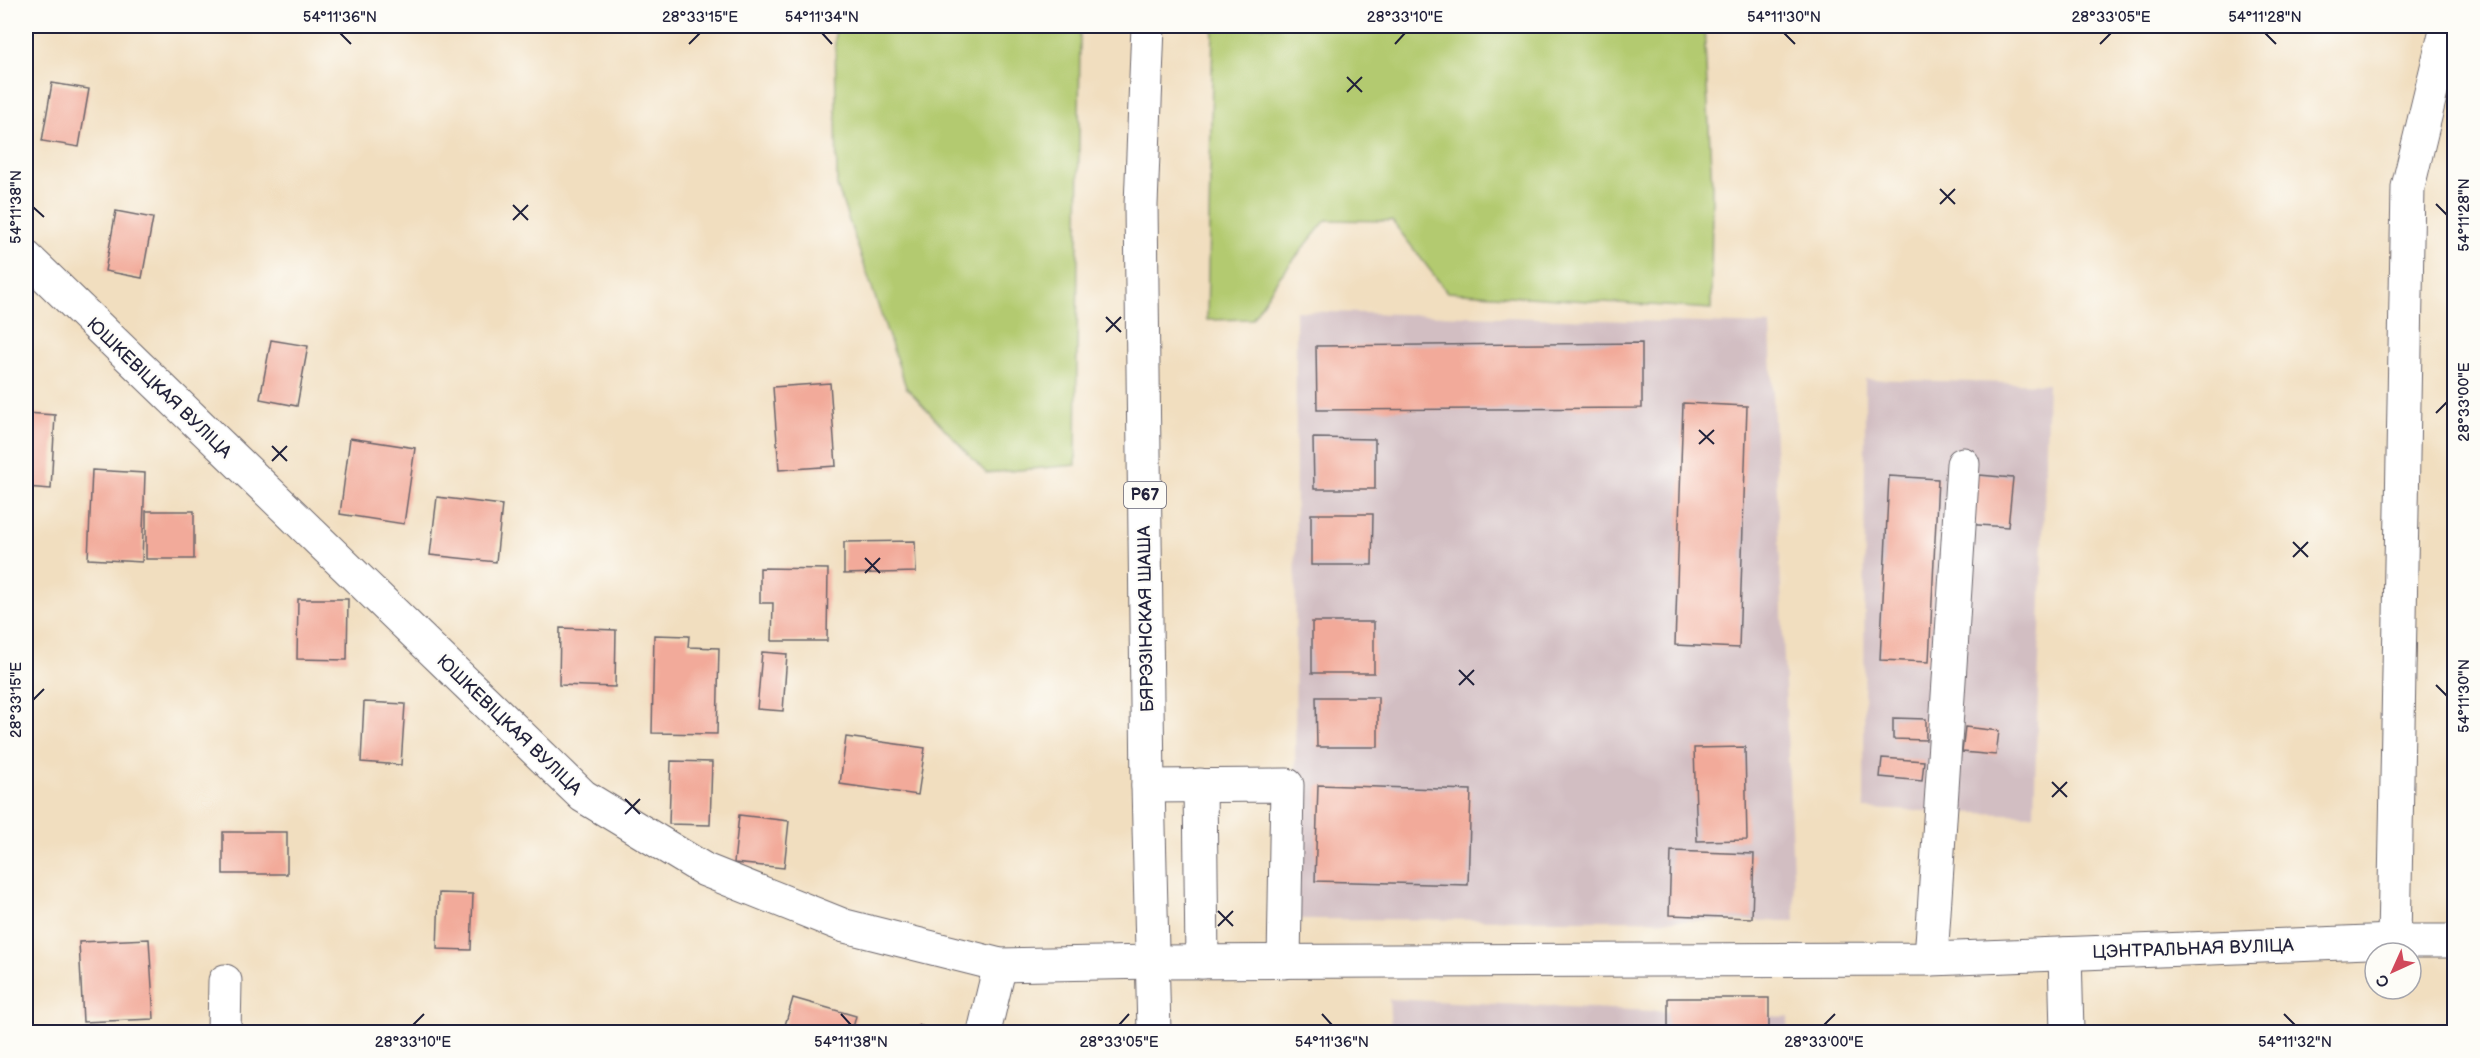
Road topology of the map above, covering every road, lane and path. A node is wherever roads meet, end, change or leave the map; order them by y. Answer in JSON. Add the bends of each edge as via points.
{"nodes":[{"id":1,"x":1148,"y":26,"type":"edge"},
{"id":2,"x":2447,"y":26,"type":"edge"},
{"id":3,"x":26,"y":257,"type":"edge"},
{"id":4,"x":1963,"y":464,"type":"dead end"},
{"id":5,"x":1200,"y":785,"type":"junction"},
{"id":6,"x":1148,"y":786,"type":"junction"},
{"id":7,"x":2394,"y":941,"type":"edge"},
{"id":8,"x":2423,"y":941,"type":"edge"},
{"id":9,"x":2454,"y":941,"type":"edge"},
{"id":10,"x":2363,"y":942,"type":"edge"},
{"id":11,"x":2065,"y":954,"type":"junction"},
{"id":12,"x":1931,"y":959,"type":"junction"},
{"id":13,"x":1153,"y":962,"type":"junction"},
{"id":14,"x":1202,"y":962,"type":"junction"},
{"id":15,"x":1284,"y":962,"type":"junction"},
{"id":16,"x":1000,"y":965,"type":"junction"},
{"id":17,"x":225,"y":981,"type":"dead end"},
{"id":18,"x":224,"y":1032,"type":"edge"},
{"id":19,"x":984,"y":1032,"type":"edge"},
{"id":20,"x":1154,"y":1032,"type":"edge"},
{"id":21,"x":2067,"y":1032,"type":"edge"}],
"edges":[{"from":1,"to":6,"type":"street","name":"БЯРЭЗІНСКАЯ ШАША","number":"Р67","via":[[1141,205]]},
{"from":2,"to":7,"type":"street","via":[[2409,187]]},
{"from":3,"to":16,"type":"street","name":"ЮШКЕВІЦКАЯ ВУЛІЦА","via":[[583,796],[705,870],[845,926]]},
{"from":4,"to":12,"type":"street"},
{"from":5,"to":6,"type":"street"},
{"from":5,"to":14,"type":"street"},
{"from":5,"to":15,"type":"street","via":[[1287,785]]},
{"from":6,"to":13,"type":"street","name":"БЯРЭЗІНСКАЯ ШАША","number":"Р67"},
{"from":8,"to":9,"type":"street","name":"ЦЭНТРАЛЬНАЯ ВУЛІЦА"},
{"from":10,"to":11,"type":"street","name":"ЦЭНТРАЛЬНАЯ ВУЛІЦА"},
{"from":11,"to":12,"type":"street","name":"ЦЭНТРАЛЬНАЯ ВУЛІЦА"},
{"from":11,"to":21,"type":"street"},
{"from":12,"to":15,"type":"street","name":"ЦЭНТРАЛЬНАЯ ВУЛІЦА"},
{"from":13,"to":14,"type":"street","name":"ЮШКЕВІЦКАЯ ВУЛІЦА"},
{"from":13,"to":16,"type":"street","name":"ЮШКЕВІЦКАЯ ВУЛІЦА"},
{"from":13,"to":20,"type":"street","name":"БЯРЭЗІНСКАЯ ШАША","number":"Р67"},
{"from":14,"to":15,"type":"street","name":"ЮШКЕВІЦКАЯ ВУЛІЦА"},
{"from":16,"to":19,"type":"street"},
{"from":17,"to":18,"type":"street"}]}
